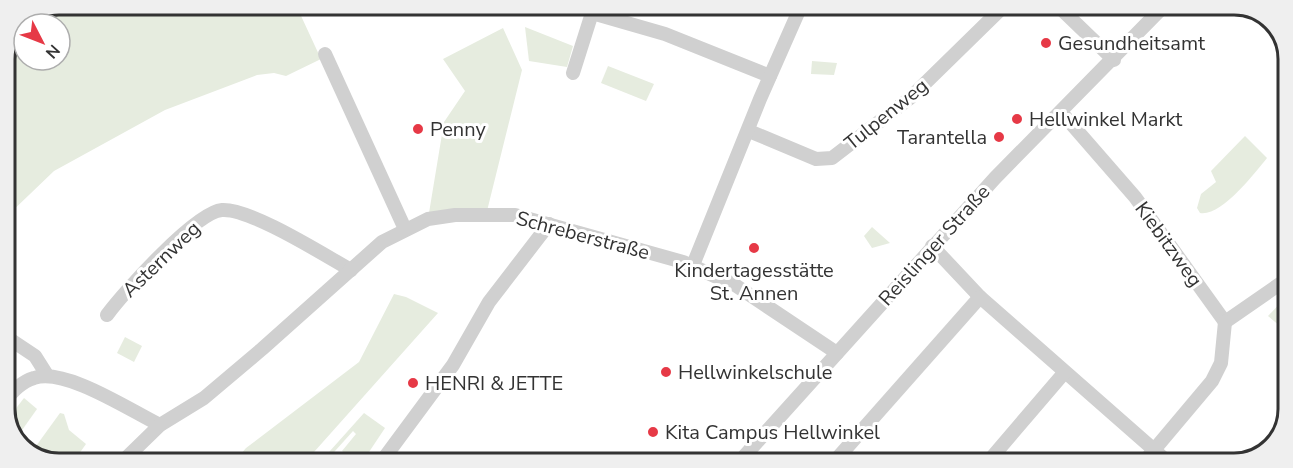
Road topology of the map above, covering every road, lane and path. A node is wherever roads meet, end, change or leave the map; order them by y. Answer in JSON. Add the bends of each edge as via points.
{"nodes":[{"id":1,"x":590,"y":15,"type":"edge"},
{"id":2,"x":610,"y":15,"type":"edge"},
{"id":3,"x":797,"y":15,"type":"edge"},
{"id":4,"x":995,"y":15,"type":"edge"},
{"id":5,"x":1067,"y":15,"type":"edge"},
{"id":6,"x":1156,"y":15,"type":"edge"},
{"id":7,"x":1163,"y":15,"type":"edge"},
{"id":8,"x":1137,"y":36,"type":"junction"},
{"id":9,"x":325,"y":54,"type":"dead end"},
{"id":10,"x":1114,"y":60,"type":"junction"},
{"id":11,"x":573,"y":73,"type":"dead end"},
{"id":12,"x":770,"y":76,"type":"junction"},
{"id":13,"x":1061,"y":112,"type":"junction"},
{"id":14,"x":748,"y":131,"type":"junction"},
{"id":15,"x":549,"y":224,"type":"junction"},
{"id":16,"x":405,"y":229,"type":"junction"},
{"id":17,"x":932,"y":246,"type":"junction"},
{"id":18,"x":693,"y":265,"type":"junction"},
{"id":19,"x":351,"y":270,"type":"junction"},
{"id":20,"x":1278,"y":285,"type":"edge"},
{"id":21,"x":980,"y":297,"type":"junction"},
{"id":22,"x":107,"y":315,"type":"dead end"},
{"id":23,"x":1225,"y":322,"type":"junction"},
{"id":24,"x":15,"y":343,"type":"edge"},
{"id":25,"x":837,"y":353,"type":"junction"},
{"id":26,"x":1064,"y":373,"type":"junction"},
{"id":27,"x":47,"y":375,"type":"junction"},
{"id":28,"x":15,"y":391,"type":"edge"},
{"id":29,"x":160,"y":425,"type":"junction"},
{"id":30,"x":1154,"y":451,"type":"junction"},
{"id":31,"x":131,"y":453,"type":"edge"},
{"id":32,"x":388,"y":453,"type":"edge"},
{"id":33,"x":748,"y":453,"type":"edge"},
{"id":34,"x":842,"y":453,"type":"edge"},
{"id":35,"x":996,"y":453,"type":"edge"},
{"id":36,"x":1156,"y":453,"type":"edge"}],
"edges":[{"from":1,"to":11,"type":"street"},
{"from":2,"to":12,"type":"street"},
{"from":3,"to":12,"type":"street"},
{"from":4,"to":14,"type":"street","name":"Tulpenweg","via":[[910,98],[832,158],[816,159]]},
{"from":5,"to":10,"type":"street"},
{"from":6,"to":8,"type":"street","name":"Reislinger Straße"},
{"from":7,"to":8,"type":"street","name":"Reislinger Straße"},
{"from":8,"to":10,"type":"street","name":"Reislinger Straße"},
{"from":9,"to":16,"type":"street"},
{"from":10,"to":13,"type":"street","name":"Reislinger Straße"},
{"from":12,"to":14,"type":"street"},
{"from":13,"to":17,"type":"street","name":"Reislinger Straße"},
{"from":13,"to":23,"type":"street","name":"Kiebitzweg","via":[[1135,197]]},
{"from":14,"to":18,"type":"street"},
{"from":15,"to":16,"type":"street","name":"Schreberstraße","via":[[515,215],[455,215],[428,219]]},
{"from":15,"to":18,"type":"street","name":"Schreberstraße"},
{"from":15,"to":32,"type":"street","via":[[489,302],[453,365]]},
{"from":16,"to":19,"type":"street","name":"Schreberstraße","via":[[382,242]]},
{"from":17,"to":21,"type":"street"},
{"from":17,"to":25,"type":"street","name":"Reislinger Straße"},
{"from":18,"to":25,"type":"street","name":"Schreberstraße","via":[[735,285]]},
{"from":19,"to":22,"type":"street","name":"Asternweg","via":[[264,223],[220,210],[180,238],[125,291]]},
{"from":19,"to":29,"type":"street","name":"Schreberstraße","via":[[204,398]]},
{"from":20,"to":23,"type":"street"},
{"from":21,"to":26,"type":"street"},
{"from":21,"to":34,"type":"street"},
{"from":23,"to":30,"type":"street","via":[[1221,363],[1212,381]]},
{"from":24,"to":27,"type":"street","via":[[35,356]]},
{"from":25,"to":33,"type":"street","name":"Reislinger Straße"},
{"from":26,"to":30,"type":"street"},
{"from":26,"to":35,"type":"street"},
{"from":27,"to":28,"type":"street","via":[[26,381]]},
{"from":27,"to":29,"type":"street","via":[[66,379]]},
{"from":29,"to":31,"type":"street","name":"Schreberstraße"},
{"from":30,"to":36,"type":"street"}]}
